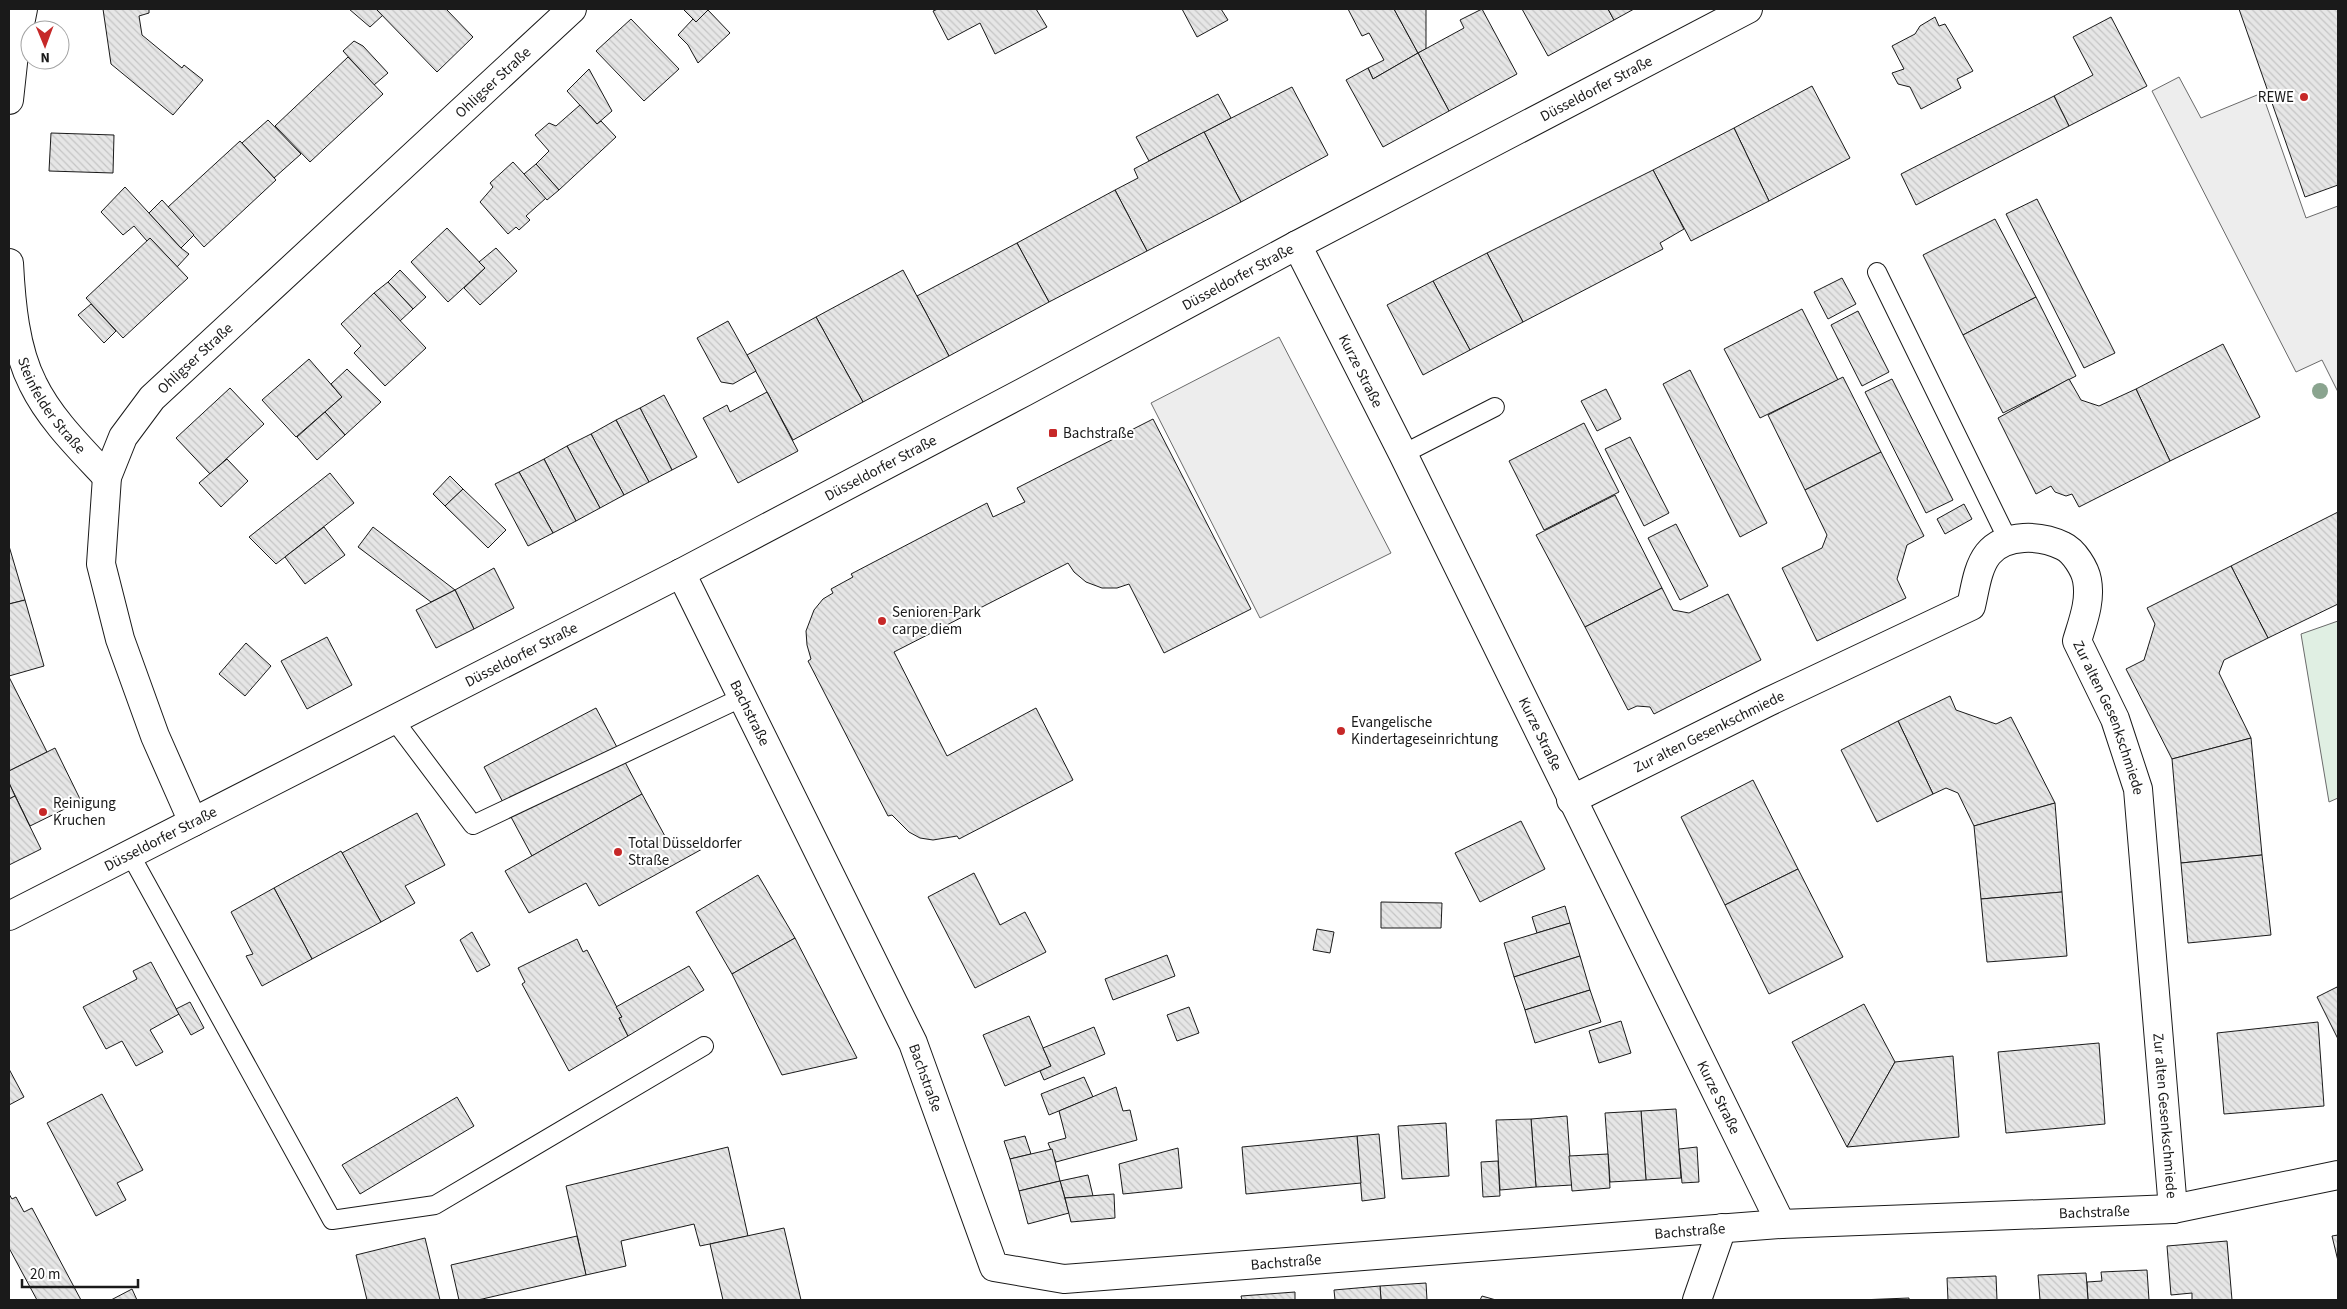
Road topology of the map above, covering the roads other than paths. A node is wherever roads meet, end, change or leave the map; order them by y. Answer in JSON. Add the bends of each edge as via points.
{"nodes":[{"id":1,"x":23,"y":9,"type":"edge"},
{"id":2,"x":572,"y":9,"type":"edge"},
{"id":3,"x":1748,"y":9,"type":"edge"},
{"id":4,"x":9,"y":100,"type":"edge"},
{"id":5,"x":1297,"y":245,"type":"junction"},
{"id":6,"x":9,"y":263,"type":"edge"},
{"id":7,"x":1877,"y":272,"type":"dead end"},
{"id":8,"x":1495,"y":407,"type":"dead end"},
{"id":9,"x":1403,"y":454,"type":"junction"},
{"id":10,"x":107,"y":477,"type":"junction"},
{"id":11,"x":2008,"y":540,"type":"junction"},
{"id":12,"x":681,"y":573,"type":"junction"},
{"id":13,"x":743,"y":697,"type":"junction"},
{"id":14,"x":394,"y":720,"type":"junction"},
{"id":15,"x":1571,"y":800,"type":"junction"},
{"id":16,"x":193,"y":822,"type":"junction"},
{"id":17,"x":130,"y":854,"type":"junction"},
{"id":18,"x":9,"y":916,"type":"edge"},
{"id":19,"x":704,"y":1046,"type":"dead end"},
{"id":20,"x":2338,"y":1175,"type":"edge"},
{"id":21,"x":2173,"y":1209,"type":"junction"},
{"id":22,"x":1781,"y":1224,"type":"junction"},
{"id":23,"x":1722,"y":1228,"type":"junction"},
{"id":24,"x":1697,"y":1300,"type":"edge"}],
"edges":[{"from":1,"to":4,"type":"street"},
{"from":2,"to":10,"type":"street","name":"Ohligser Straße","via":[[152,398],[123,437]]},
{"from":3,"to":5,"type":"street","name":"Düsseldorfer Straße"},
{"from":5,"to":9,"type":"street","name":"Kurze Straße"},
{"from":5,"to":12,"type":"street","name":"Düsseldorfer Straße"},
{"from":6,"to":10,"type":"street","name":"Steinfelder Straße","via":[[11,299],[19,342],[32,383],[72,439]]},
{"from":7,"to":11,"type":"lane"},
{"from":8,"to":9,"type":"lane"},
{"from":9,"to":15,"type":"street","name":"Kurze Straße"},
{"from":10,"to":16,"type":"street","name":"Ohligser Straße","via":[[101,564],[120,639],[155,736]]},
{"from":11,"to":15,"type":"street","name":"Zur alten Gesenkschmiede","via":[[1988,554],[1977,578],[1971,606]]},
{"from":11,"to":21,"type":"street","name":"Zur alten Gesenkschmiede","via":[[2033,537],[2064,546],[2080,563],[2087,580],[2088,604],[2077,640],[2115,719],[2138,789]]},
{"from":12,"to":13,"type":"street","name":"Bachstraße"},
{"from":12,"to":14,"type":"street","name":"Düsseldorfer Straße"},
{"from":13,"to":14,"type":"lane","via":[[472,825]]},
{"from":13,"to":23,"type":"street","name":"Bachstraße","via":[[914,1044],[994,1267],[1064,1279]]},
{"from":14,"to":16,"type":"street","name":"Düsseldorfer Straße"},
{"from":15,"to":22,"type":"street","name":"Kurze Straße"},
{"from":16,"to":17,"type":"street","name":"Düsseldorfer Straße"},
{"from":17,"to":18,"type":"street","name":"Düsseldorfer Straße"},
{"from":17,"to":19,"type":"lane","via":[[332,1220],[435,1205]]},
{"from":20,"to":21,"type":"street","name":"Bachstraße"},
{"from":21,"to":22,"type":"street","name":"Bachstraße"},
{"from":22,"to":23,"type":"street","name":"Bachstraße"},
{"from":23,"to":24,"type":"street"}]}
